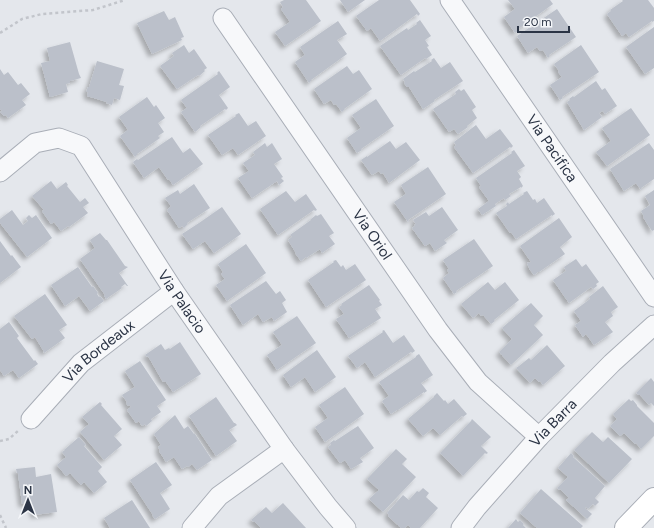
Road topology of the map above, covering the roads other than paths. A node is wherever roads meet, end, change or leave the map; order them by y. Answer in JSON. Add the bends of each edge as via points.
{"nodes":[{"id":1,"x":450,"y":0,"type":"edge"},
{"id":2,"x":223,"y":18,"type":"dead end"},
{"id":3,"x":0,"y":172,"type":"edge"},
{"id":4,"x":174,"y":291,"type":"junction"},
{"id":5,"x":654,"y":297,"type":"edge"},
{"id":6,"x":654,"y":325,"type":"edge"},
{"id":7,"x":31,"y":419,"type":"dead end"},
{"id":8,"x":538,"y":437,"type":"junction"},
{"id":9,"x":284,"y":449,"type":"junction"},
{"id":10,"x":654,"y":499,"type":"edge"},
{"id":11,"x":192,"y":528,"type":"edge"},
{"id":12,"x":346,"y":528,"type":"edge"},
{"id":13,"x":461,"y":528,"type":"edge"},
{"id":14,"x":626,"y":528,"type":"edge"}],
"edges":[{"from":1,"to":5,"type":"street","name":"Via Pacifica"},
{"from":2,"to":8,"type":"street","name":"Via Oriol","via":[[438,330],[478,382]]},
{"from":3,"to":4,"type":"street","name":"Via Palacio","via":[[36,143],[59,138],[81,146]]},
{"from":4,"to":7,"type":"street","name":"Via Bordeaux","via":[[81,363]]},
{"from":4,"to":9,"type":"street","name":"Via Palacio"},
{"from":6,"to":8,"type":"street","name":"Via Barra"},
{"from":8,"to":13,"type":"street","name":"Via Barra"},
{"from":9,"to":11,"type":"street","via":[[218,496]]},
{"from":9,"to":12,"type":"street","name":"Via Palacio"},
{"from":10,"to":14,"type":"main road"}]}
